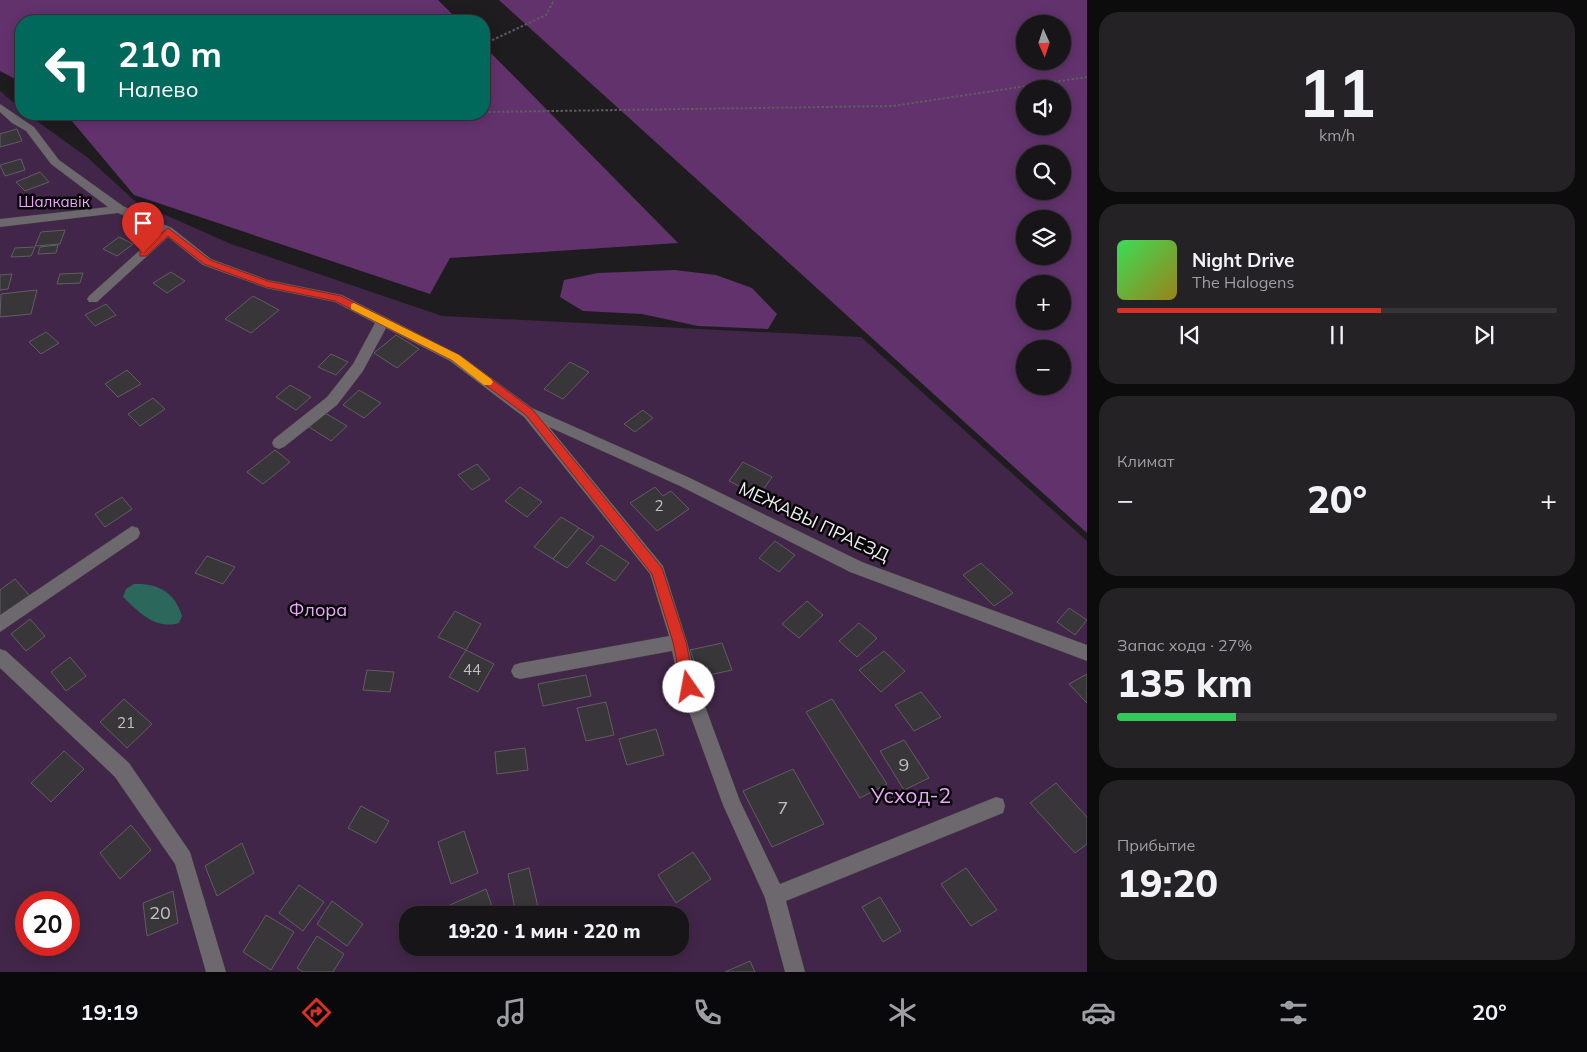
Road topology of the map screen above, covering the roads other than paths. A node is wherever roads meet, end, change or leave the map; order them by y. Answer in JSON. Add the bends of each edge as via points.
{"nodes":[{"id":1,"x":0,"y":107,"type":"edge"},
{"id":2,"x":16,"y":121,"type":"junction"},
{"id":3,"x":0,"y":124,"type":"edge"},
{"id":4,"x":119,"y":209,"type":"junction"},
{"id":5,"x":0,"y":223,"type":"edge"},
{"id":6,"x":168,"y":231,"type":"junction"},
{"id":7,"x":93,"y":299,"type":"dead end"},
{"id":8,"x":383,"y":320,"type":"junction"},
{"id":9,"x":529,"y":412,"type":"junction"},
{"id":10,"x":279,"y":444,"type":"dead end"},
{"id":11,"x":132,"y":533,"type":"dead end"},
{"id":12,"x":0,"y":624,"type":"edge"},
{"id":13,"x":680,"y":642,"type":"junction"},
{"id":14,"x":1087,"y":653,"type":"edge"},
{"id":15,"x":0,"y":657,"type":"edge"},
{"id":16,"x":520,"y":671,"type":"dead end"},
{"id":17,"x":996,"y":806,"type":"dead end"},
{"id":18,"x":775,"y":896,"type":"junction"},
{"id":19,"x":216,"y":972,"type":"edge"},
{"id":20,"x":795,"y":972,"type":"edge"}],
"edges":[{"from":1,"to":2,"type":"lane"},
{"from":2,"to":3,"type":"lane"},
{"from":2,"to":4,"type":"lane","via":[[30,129],[55,162]]},
{"from":4,"to":5,"type":"lane"},
{"from":4,"to":6,"type":"lane"},
{"from":6,"to":7,"type":"lane"},
{"from":6,"to":8,"type":"lane","via":[[207,262],[266,284],[338,298]]},
{"from":8,"to":9,"type":"lane","via":[[455,358]]},
{"from":8,"to":10,"type":"lane","via":[[358,366],[332,401]]},
{"from":9,"to":13,"type":"lane","via":[[658,572]]},
{"from":9,"to":14,"type":"lane","name":"МЕЖАВЫ ПРАЕЗД","via":[[684,482],[856,567]]},
{"from":11,"to":12,"type":"lane"},
{"from":13,"to":16,"type":"lane"},
{"from":13,"to":18,"type":"lane","via":[[689,687],[732,805]]},
{"from":15,"to":19,"type":"lane","via":[[122,770],[183,859]]},
{"from":17,"to":18,"type":"lane"},
{"from":18,"to":20,"type":"lane"}]}
